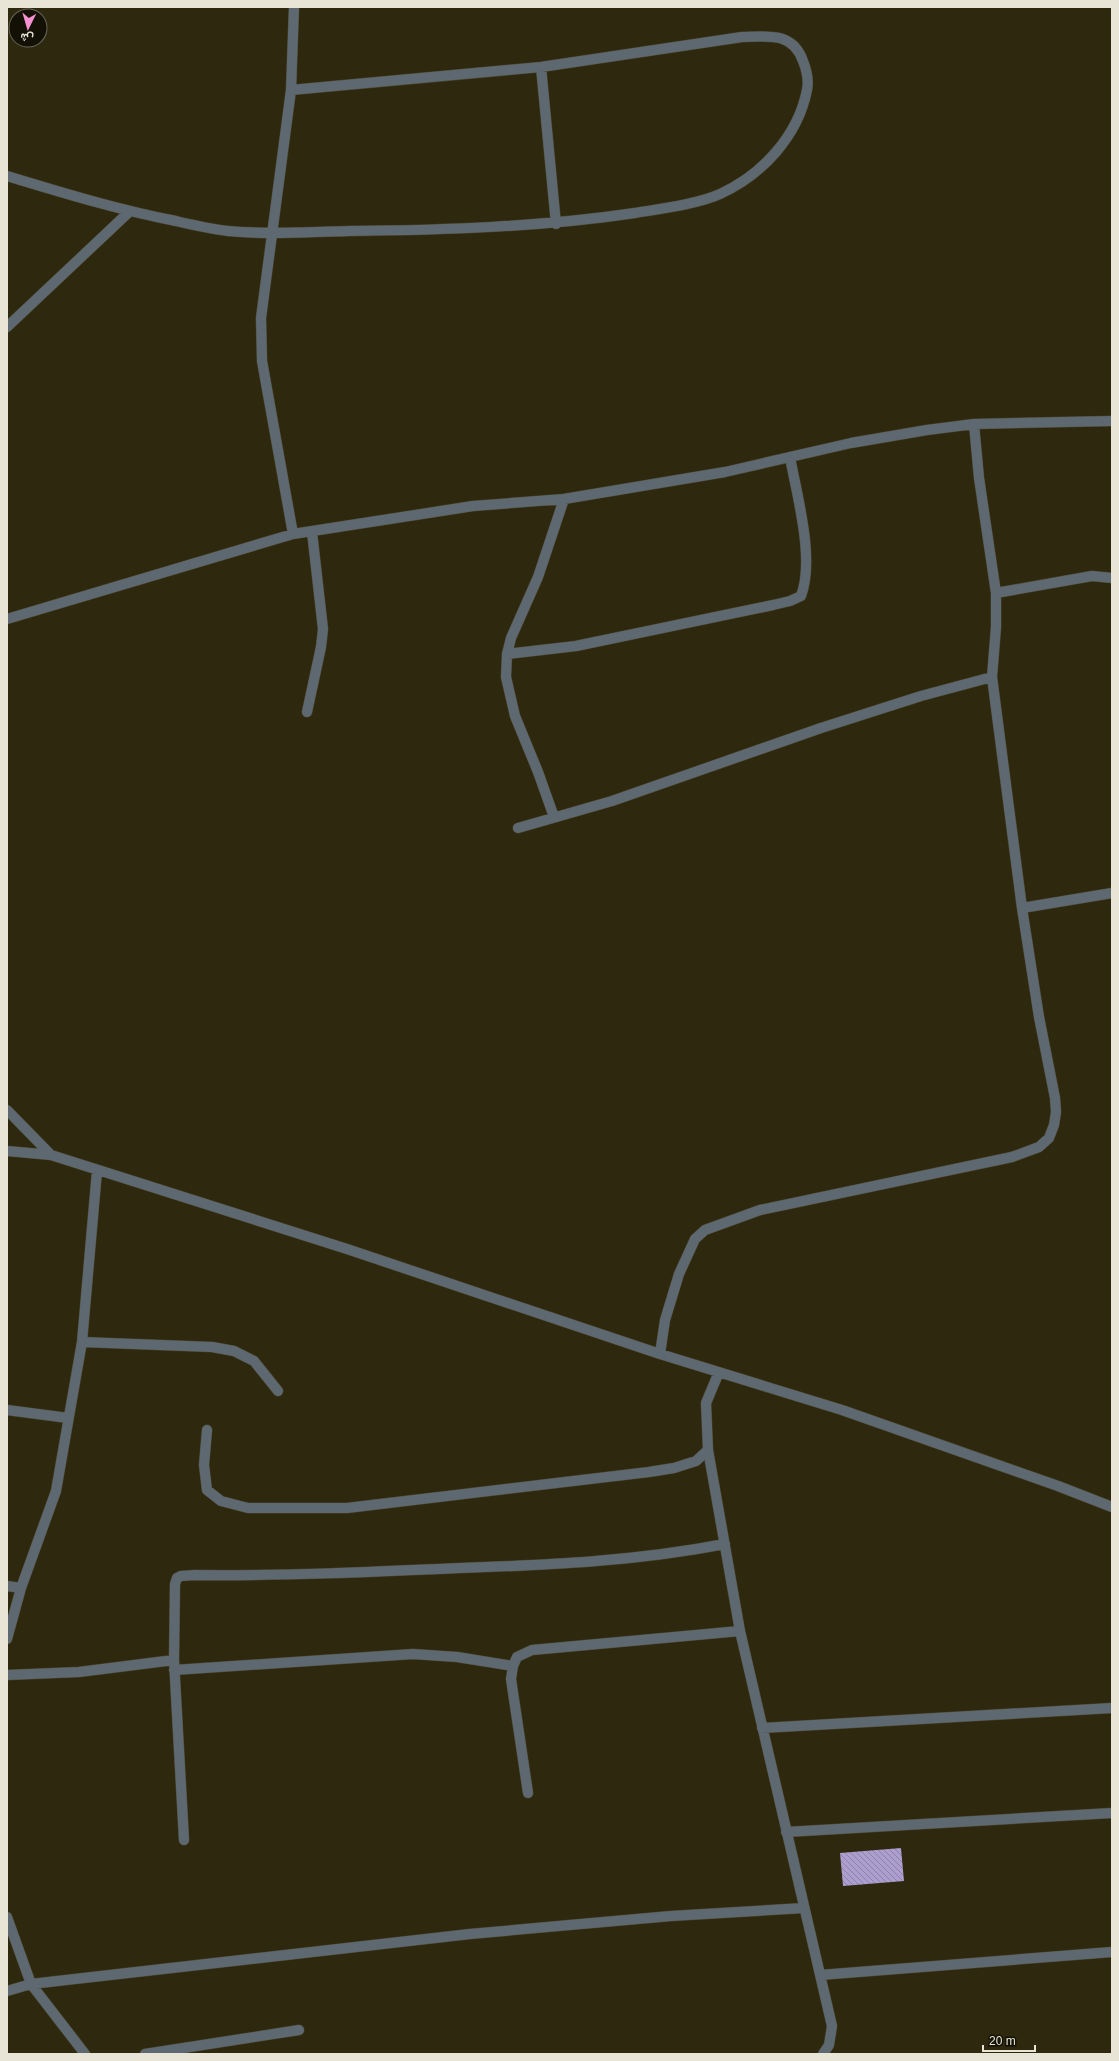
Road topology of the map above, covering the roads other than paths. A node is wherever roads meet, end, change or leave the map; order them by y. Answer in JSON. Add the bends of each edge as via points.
{"nodes":[{"id":1,"x":294,"y":7,"type":"edge"},
{"id":2,"x":541,"y":67,"type":"junction"},
{"id":3,"x":291,"y":90,"type":"junction"},
{"id":4,"x":7,"y":176,"type":"edge"},
{"id":5,"x":129,"y":212,"type":"junction"},
{"id":6,"x":556,"y":224,"type":"junction"},
{"id":7,"x":271,"y":232,"type":"junction"},
{"id":8,"x":7,"y":327,"type":"edge"},
{"id":9,"x":1112,"y":421,"type":"edge"},
{"id":10,"x":974,"y":424,"type":"junction"},
{"id":11,"x":790,"y":457,"type":"junction"},
{"id":12,"x":564,"y":499,"type":"junction"},
{"id":13,"x":312,"y":532,"type":"junction"},
{"id":14,"x":293,"y":534,"type":"junction"},
{"id":15,"x":1112,"y":578,"type":"edge"},
{"id":16,"x":996,"y":594,"type":"junction"},
{"id":17,"x":7,"y":619,"type":"edge"},
{"id":18,"x":507,"y":654,"type":"junction"},
{"id":19,"x":992,"y":676,"type":"junction"},
{"id":20,"x":307,"y":712,"type":"dead end"},
{"id":21,"x":554,"y":817,"type":"junction"},
{"id":22,"x":518,"y":828,"type":"dead end"},
{"id":23,"x":1112,"y":893,"type":"edge"},
{"id":24,"x":1022,"y":908,"type":"junction"},
{"id":25,"x":7,"y":1110,"type":"edge"},
{"id":26,"x":7,"y":1151,"type":"edge"},
{"id":27,"x":51,"y":1155,"type":"junction"},
{"id":28,"x":97,"y":1171,"type":"junction"},
{"id":29,"x":82,"y":1342,"type":"junction"},
{"id":30,"x":660,"y":1354,"type":"junction"},
{"id":31,"x":719,"y":1372,"type":"junction"},
{"id":32,"x":278,"y":1391,"type":"dead end"},
{"id":33,"x":7,"y":1410,"type":"edge"},
{"id":34,"x":68,"y":1418,"type":"junction"},
{"id":35,"x":207,"y":1430,"type":"dead end"},
{"id":36,"x":708,"y":1450,"type":"junction"},
{"id":37,"x":1112,"y":1507,"type":"edge"},
{"id":38,"x":725,"y":1544,"type":"junction"},
{"id":39,"x":7,"y":1586,"type":"edge"},
{"id":40,"x":21,"y":1588,"type":"junction"},
{"id":41,"x":740,"y":1631,"type":"junction"},
{"id":42,"x":7,"y":1639,"type":"edge"},
{"id":43,"x":174,"y":1665,"type":"junction"},
{"id":44,"x":513,"y":1666,"type":"junction"},
{"id":45,"x":7,"y":1676,"type":"edge"},
{"id":46,"x":1112,"y":1708,"type":"edge"},
{"id":47,"x":762,"y":1728,"type":"junction"},
{"id":48,"x":528,"y":1793,"type":"dead end"},
{"id":49,"x":1112,"y":1813,"type":"edge"},
{"id":50,"x":786,"y":1832,"type":"junction"},
{"id":51,"x":184,"y":1840,"type":"dead end"},
{"id":52,"x":804,"y":1908,"type":"junction"},
{"id":53,"x":7,"y":1917,"type":"edge"},
{"id":54,"x":1112,"y":1952,"type":"edge"},
{"id":55,"x":820,"y":1975,"type":"junction"},
{"id":56,"x":30,"y":1984,"type":"junction"},
{"id":57,"x":7,"y":1991,"type":"edge"},
{"id":58,"x":299,"y":2030,"type":"dead end"},
{"id":59,"x":85,"y":2054,"type":"edge"},
{"id":60,"x":145,"y":2054,"type":"edge"},
{"id":61,"x":822,"y":2054,"type":"edge"}],
"edges":[{"from":1,"to":3,"type":"street"},
{"from":2,"to":3,"type":"street"},
{"from":2,"to":6,"type":"street"},
{"from":2,"to":6,"type":"street","via":[[742,37],[770,36],[789,41],[801,55],[807,73],[808,88],[800,114],[774,155],[752,176],[719,195],[669,208]]},
{"from":3,"to":7,"type":"street"},
{"from":4,"to":5,"type":"street"},
{"from":5,"to":7,"type":"street","via":[[212,229]]},
{"from":5,"to":8,"type":"street"},
{"from":6,"to":7,"type":"street","via":[[378,231]]},
{"from":7,"to":14,"type":"street","via":[[261,318],[262,361]]},
{"from":9,"to":10,"type":"street"},
{"from":10,"to":11,"type":"street","via":[[850,443]]},
{"from":10,"to":16,"type":"street","via":[[978,478]]},
{"from":11,"to":12,"type":"street","via":[[725,472]]},
{"from":11,"to":18,"type":"street","via":[[800,507],[807,565],[801,596],[784,603],[576,646]]},
{"from":12,"to":13,"type":"street","via":[[473,506]]},
{"from":12,"to":18,"type":"street","via":[[538,577],[511,638]]},
{"from":13,"to":14,"type":"street"},
{"from":13,"to":20,"type":"street","via":[[323,629]]},
{"from":14,"to":17,"type":"street"},
{"from":15,"to":16,"type":"street","via":[[1092,576]]},
{"from":16,"to":19,"type":"street"},
{"from":18,"to":21,"type":"street","via":[[506,677],[515,716]]},
{"from":19,"to":21,"type":"street","via":[[821,728],[612,801]]},
{"from":19,"to":24,"type":"street"},
{"from":21,"to":22,"type":"street"},
{"from":23,"to":24,"type":"street"},
{"from":24,"to":30,"type":"street","via":[[1039,1018],[1055,1098],[1054,1125],[1049,1138],[1039,1147],[1012,1157],[760,1210],[705,1230],[695,1239],[679,1274],[665,1320]]},
{"from":25,"to":27,"type":"street"},
{"from":26,"to":27,"type":"street"},
{"from":27,"to":28,"type":"street"},
{"from":28,"to":29,"type":"street"},
{"from":28,"to":30,"type":"street","via":[[347,1249]]},
{"from":29,"to":32,"type":"street","via":[[212,1347],[234,1351],[254,1361]]},
{"from":29,"to":34,"type":"street"},
{"from":30,"to":31,"type":"street"},
{"from":31,"to":36,"type":"street","via":[[706,1403]]},
{"from":31,"to":37,"type":"street","via":[[842,1410]]},
{"from":33,"to":34,"type":"street"},
{"from":34,"to":40,"type":"street","via":[[56,1491]]},
{"from":35,"to":36,"type":"street","via":[[204,1465],[207,1490],[221,1501],[248,1508],[347,1508],[560,1484],[674,1468],[696,1460]]},
{"from":36,"to":38,"type":"street"},
{"from":38,"to":41,"type":"street"},
{"from":38,"to":43,"type":"street","via":[[671,1555],[594,1561],[291,1576],[181,1576],[175,1584]]},
{"from":39,"to":40,"type":"street"},
{"from":40,"to":42,"type":"street"},
{"from":41,"to":44,"type":"street","via":[[532,1650],[517,1657]]},
{"from":41,"to":47,"type":"street"},
{"from":43,"to":44,"type":"street","via":[[413,1654],[457,1657]]},
{"from":43,"to":45,"type":"street"},
{"from":43,"to":51,"type":"street"},
{"from":44,"to":48,"type":"street","via":[[511,1679]]},
{"from":46,"to":47,"type":"street"},
{"from":47,"to":50,"type":"street"},
{"from":49,"to":50,"type":"street"},
{"from":50,"to":52,"type":"street"},
{"from":52,"to":55,"type":"street"},
{"from":52,"to":56,"type":"street","via":[[470,1934]]},
{"from":53,"to":56,"type":"street"},
{"from":54,"to":55,"type":"street"},
{"from":55,"to":61,"type":"street","via":[[832,2026],[829,2045]]},
{"from":56,"to":57,"type":"street"},
{"from":56,"to":59,"type":"street"},
{"from":58,"to":60,"type":"street"}]}
